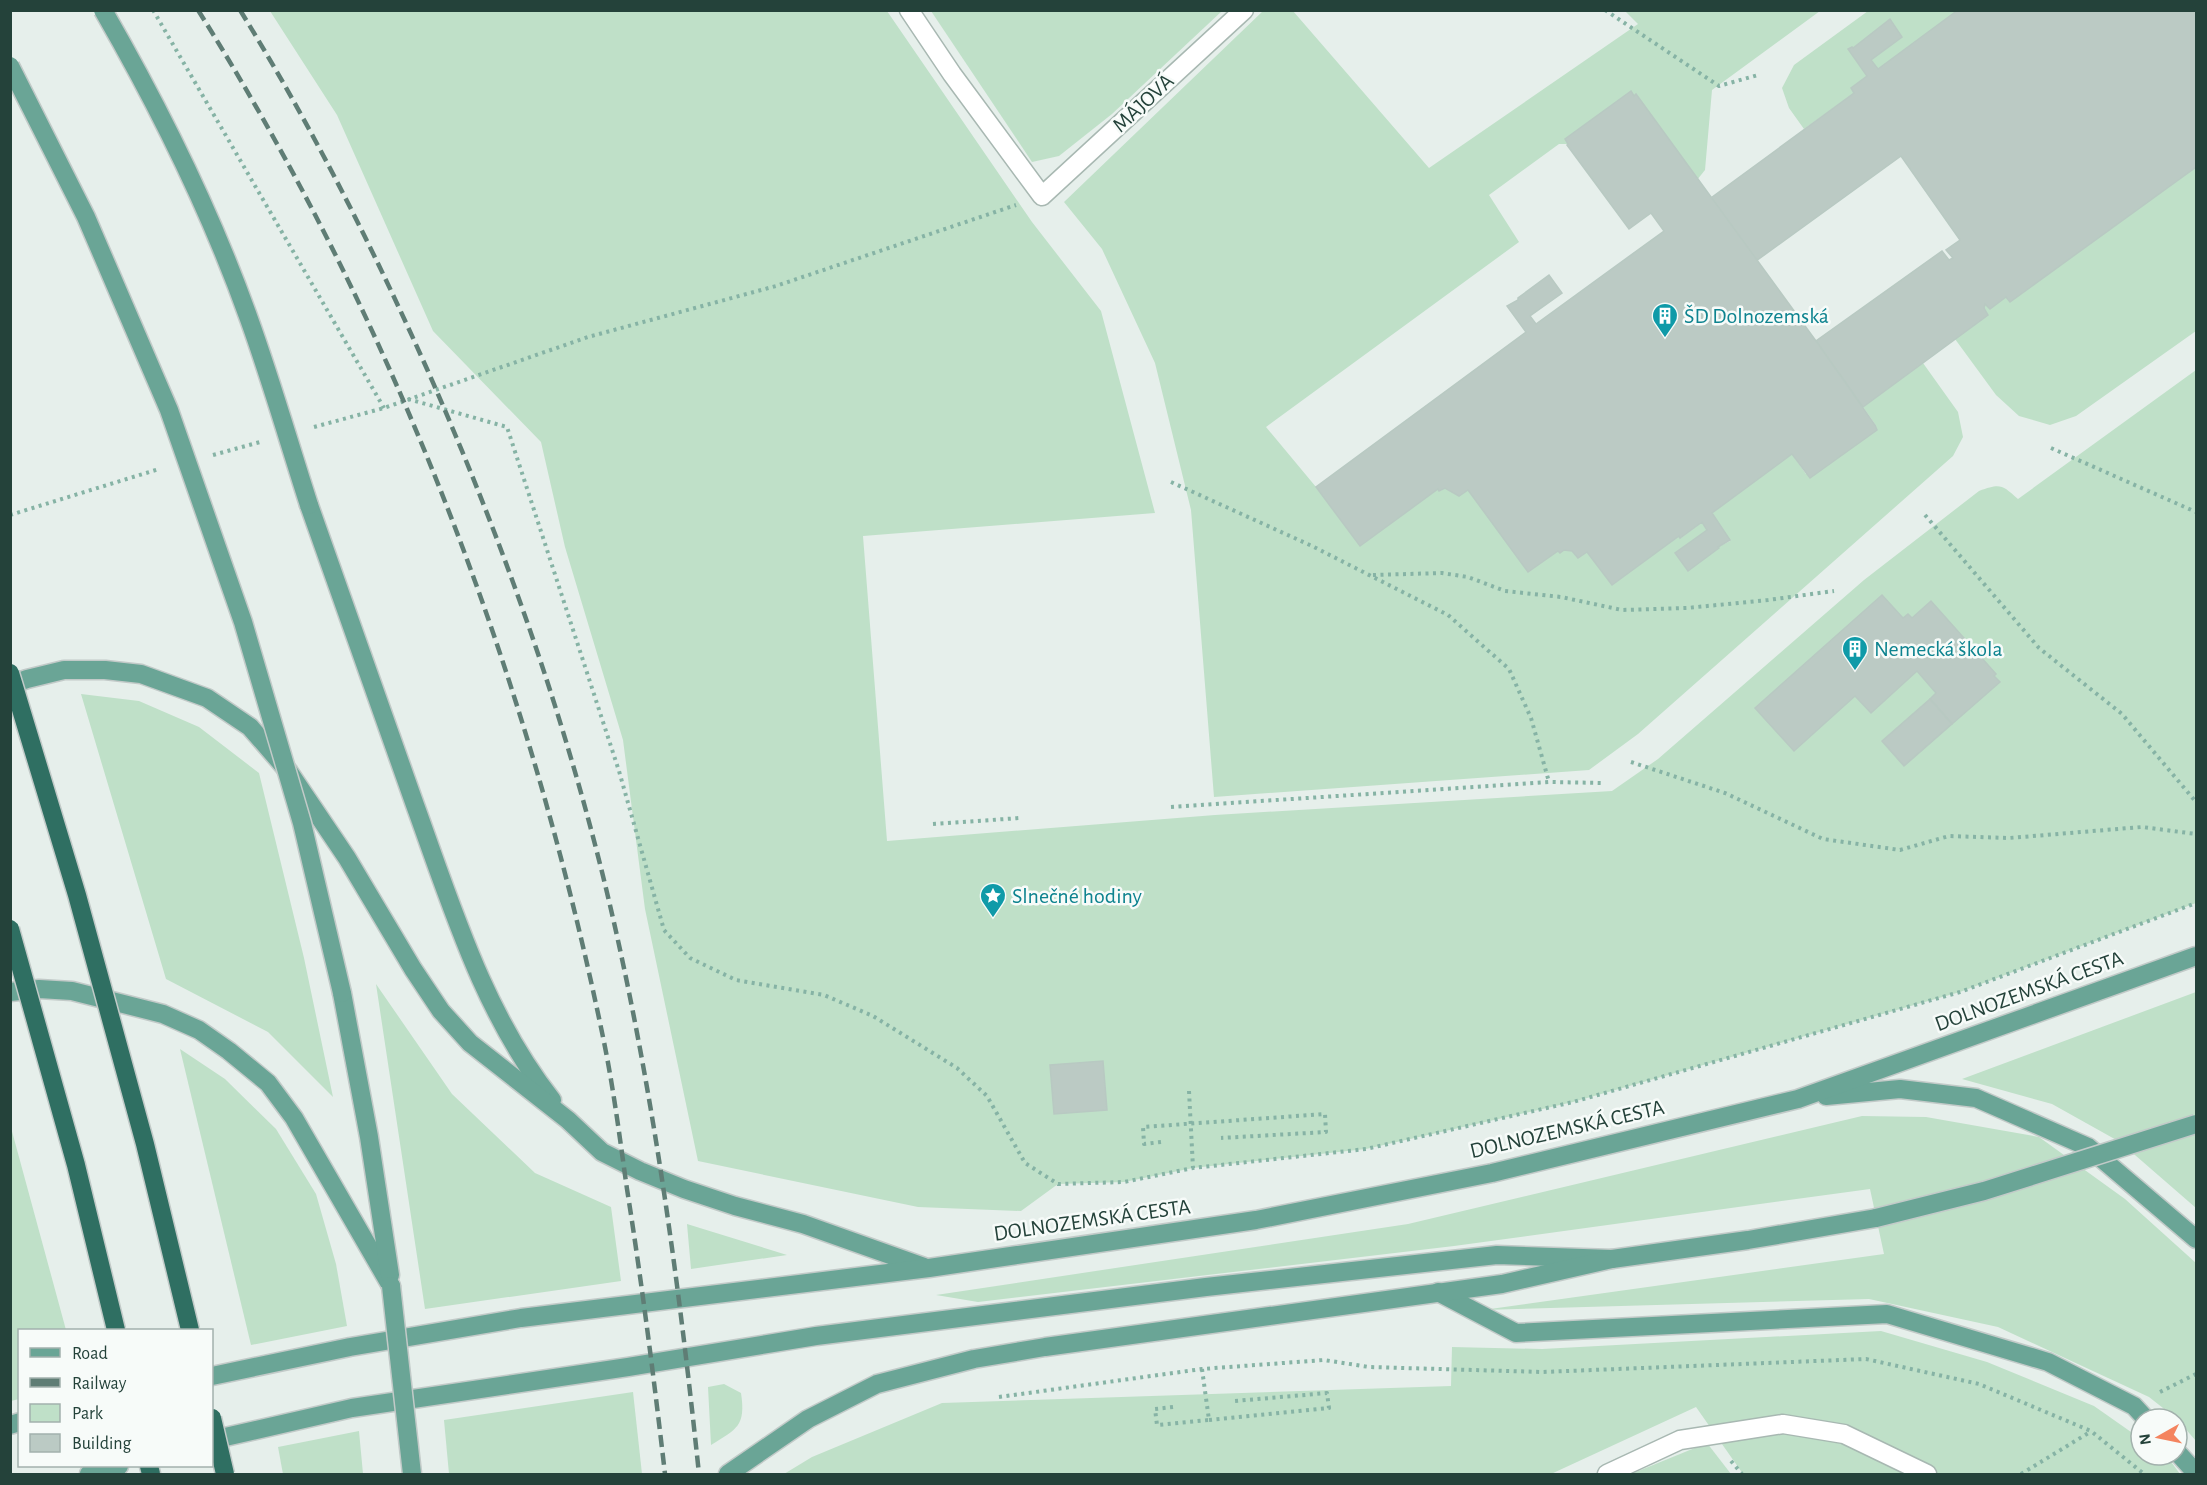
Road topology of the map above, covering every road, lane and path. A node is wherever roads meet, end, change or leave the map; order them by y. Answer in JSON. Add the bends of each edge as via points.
{"nodes":[{"id":1,"x":103,"y":10,"type":"edge"},
{"id":2,"x":153,"y":10,"type":"edge"},
{"id":3,"x":909,"y":10,"type":"edge"},
{"id":4,"x":1244,"y":10,"type":"edge"},
{"id":5,"x":1605,"y":10,"type":"edge"},
{"id":6,"x":10,"y":66,"type":"edge"},
{"id":7,"x":1758,"y":75,"type":"dead end"},
{"id":8,"x":1042,"y":196,"type":"junction"},
{"id":9,"x":408,"y":399,"type":"junction"},
{"id":10,"x":2051,"y":448,"type":"dead end"},
{"id":11,"x":1171,"y":482,"type":"dead end"},
{"id":12,"x":2196,"y":512,"type":"edge"},
{"id":13,"x":1925,"y":515,"type":"dead end"},
{"id":14,"x":1372,"y":575,"type":"junction"},
{"id":15,"x":1834,"y":591,"type":"dead end"},
{"id":16,"x":10,"y":673,"type":"edge"},
{"id":17,"x":10,"y":685,"type":"edge"},
{"id":18,"x":1631,"y":762,"type":"dead end"},
{"id":19,"x":1549,"y":782,"type":"junction"},
{"id":20,"x":1603,"y":783,"type":"dead end"},
{"id":21,"x":2196,"y":802,"type":"edge"},
{"id":22,"x":1171,"y":807,"type":"dead end"},
{"id":23,"x":1020,"y":818,"type":"dead end"},
{"id":24,"x":933,"y":824,"type":"dead end"},
{"id":25,"x":2196,"y":834,"type":"edge"},
{"id":26,"x":2196,"y":903,"type":"edge"},
{"id":27,"x":10,"y":929,"type":"edge"},
{"id":28,"x":2196,"y":956,"type":"edge"},
{"id":29,"x":10,"y":992,"type":"edge"},
{"id":30,"x":1189,"y":1091,"type":"dead end"},
{"id":31,"x":1797,"y":1099,"type":"junction"},
{"id":32,"x":568,"y":1120,"type":"junction"},
{"id":33,"x":1191,"y":1124,"type":"junction"},
{"id":34,"x":2196,"y":1124,"type":"edge"},
{"id":35,"x":1221,"y":1138,"type":"dead end"},
{"id":36,"x":1161,"y":1143,"type":"dead end"},
{"id":37,"x":1192,"y":1168,"type":"junction"},
{"id":38,"x":2196,"y":1239,"type":"edge"},
{"id":39,"x":1612,"y":1258,"type":"junction"},
{"id":40,"x":928,"y":1268,"type":"junction"},
{"id":41,"x":391,"y":1286,"type":"junction"},
{"id":42,"x":1438,"y":1292,"type":"junction"},
{"id":43,"x":116,"y":1329,"type":"edge"},
{"id":44,"x":190,"y":1329,"type":"edge"},
{"id":45,"x":1203,"y":1369,"type":"junction"},
{"id":46,"x":2196,"y":1374,"type":"edge"},
{"id":47,"x":213,"y":1376,"type":"edge"},
{"id":48,"x":2158,"y":1393,"type":"dead end"},
{"id":49,"x":999,"y":1397,"type":"dead end"},
{"id":50,"x":1235,"y":1401,"type":"dead end"},
{"id":51,"x":1173,"y":1407,"type":"dead end"},
{"id":52,"x":2135,"y":1407,"type":"edge"},
{"id":53,"x":1209,"y":1420,"type":"junction"},
{"id":54,"x":213,"y":1422,"type":"edge"},
{"id":55,"x":2091,"y":1431,"type":"junction"},
{"id":56,"x":213,"y":1440,"type":"edge"},
{"id":57,"x":115,"y":1467,"type":"edge"},
{"id":58,"x":89,"y":1474,"type":"edge"},
{"id":59,"x":225,"y":1474,"type":"edge"},
{"id":60,"x":412,"y":1474,"type":"edge"},
{"id":61,"x":728,"y":1474,"type":"edge"},
{"id":62,"x":1607,"y":1474,"type":"edge"},
{"id":63,"x":1927,"y":1474,"type":"edge"},
{"id":64,"x":2021,"y":1474,"type":"edge"},
{"id":65,"x":2144,"y":1474,"type":"edge"}],
"edges":[{"from":1,"to":32,"type":"main road","bridge":true,"via":[[196,189],[249,318],[309,506],[479,974],[503,1028]]},
{"from":2,"to":9,"type":"path","via":[[384,408]]},
{"from":3,"to":8,"type":"street"},
{"from":4,"to":8,"type":"street","name":"MÁJOVÁ"},
{"from":5,"to":7,"type":"path","via":[[1719,86]]},
{"from":6,"to":41,"type":"main road","bridge":true,"via":[[86,217],[169,410],[243,622],[302,823],[342,993]]},
{"from":8,"to":9,"type":"path","via":[[776,286],[588,337]]},
{"from":9,"to":37,"type":"path","via":[[507,426],[619,771],[664,930],[690,958],[736,980],[824,995],[873,1016],[957,1068],[987,1096],[1025,1163],[1058,1184],[1124,1182]]},
{"from":10,"to":12,"type":"path"},
{"from":11,"to":14,"type":"path"},
{"from":13,"to":21,"type":"path","via":[[2039,648],[2122,714]]},
{"from":14,"to":15,"type":"path","via":[[1442,573],[1468,577],[1505,591],[1561,597],[1622,610],[1687,608]]},
{"from":14,"to":19,"type":"path","via":[[1448,615],[1509,669],[1531,718]]},
{"from":16,"to":44,"type":"highway","bridge":true,"via":[[136,1110]]},
{"from":17,"to":32,"type":"main road","via":[[64,670],[141,674],[207,698],[250,726],[289,772],[341,848],[441,1011],[470,1044]]},
{"from":18,"to":25,"type":"path","via":[[1725,793],[1823,839],[1900,850],[1949,837],[2009,838],[2142,827]]},
{"from":19,"to":20,"type":"path"},
{"from":19,"to":22,"type":"path"},
{"from":23,"to":24,"type":"path"},
{"from":26,"to":37,"type":"path","via":[[1960,992],[1573,1102],[1366,1149]]},
{"from":27,"to":43,"type":"highway","bridge":true,"via":[[76,1165]]},
{"from":28,"to":31,"type":"main road","name":"DOLNOZEMSKÁ CESTA"},
{"from":29,"to":41,"type":"main road","via":[[39,988],[72,991],[163,1014],[199,1030],[229,1051],[267,1083],[294,1118]]},
{"from":30,"to":33,"type":"path"},
{"from":31,"to":38,"type":"main road","via":[[1900,1089],[1976,1098],[2088,1147]]},
{"from":31,"to":40,"type":"main road","name":"DOLNOZEMSKÁ CESTA","via":[[1492,1173],[1279,1216]]},
{"from":32,"to":40,"type":"main road","via":[[602,1152],[684,1190],[803,1224]]},
{"from":33,"to":35,"type":"path","via":[[1325,1114],[1326,1132]]},
{"from":33,"to":36,"type":"path","via":[[1143,1127],[1144,1144]]},
{"from":33,"to":37,"type":"path"},
{"from":34,"to":39,"type":"main road","bridge":true,"via":[[1984,1191],[1876,1218]]},
{"from":39,"to":42,"type":"main road","via":[[1502,1284]]},
{"from":39,"to":56,"type":"main road","via":[[1497,1255],[816,1336],[352,1408]]},
{"from":40,"to":47,"type":"main road","name":"DOLNOZEMSKÁ CESTA","via":[[521,1318],[350,1347]]},
{"from":41,"to":60,"type":"main road","bridge":true},
{"from":42,"to":52,"type":"main road","via":[[1516,1333],[1887,1314],[2048,1362]]},
{"from":42,"to":61,"type":"main road","via":[[974,1359],[877,1384],[808,1419]]},
{"from":45,"to":49,"type":"path"},
{"from":45,"to":53,"type":"path"},
{"from":45,"to":55,"type":"path","via":[[1324,1360],[1369,1367],[1543,1372],[1866,1359],[1979,1384]]},
{"from":46,"to":48,"type":"path"},
{"from":50,"to":53,"type":"path","via":[[1327,1393],[1329,1408]]},
{"from":51,"to":53,"type":"path","via":[[1155,1409],[1157,1425]]},
{"from":54,"to":59,"type":"highway","bridge":true},
{"from":55,"to":64,"type":"path"},
{"from":55,"to":65,"type":"path"},
{"from":57,"to":58,"type":"main road"},
{"from":62,"to":63,"type":"street","via":[[1680,1440],[1783,1424],[1844,1434]]}]}
